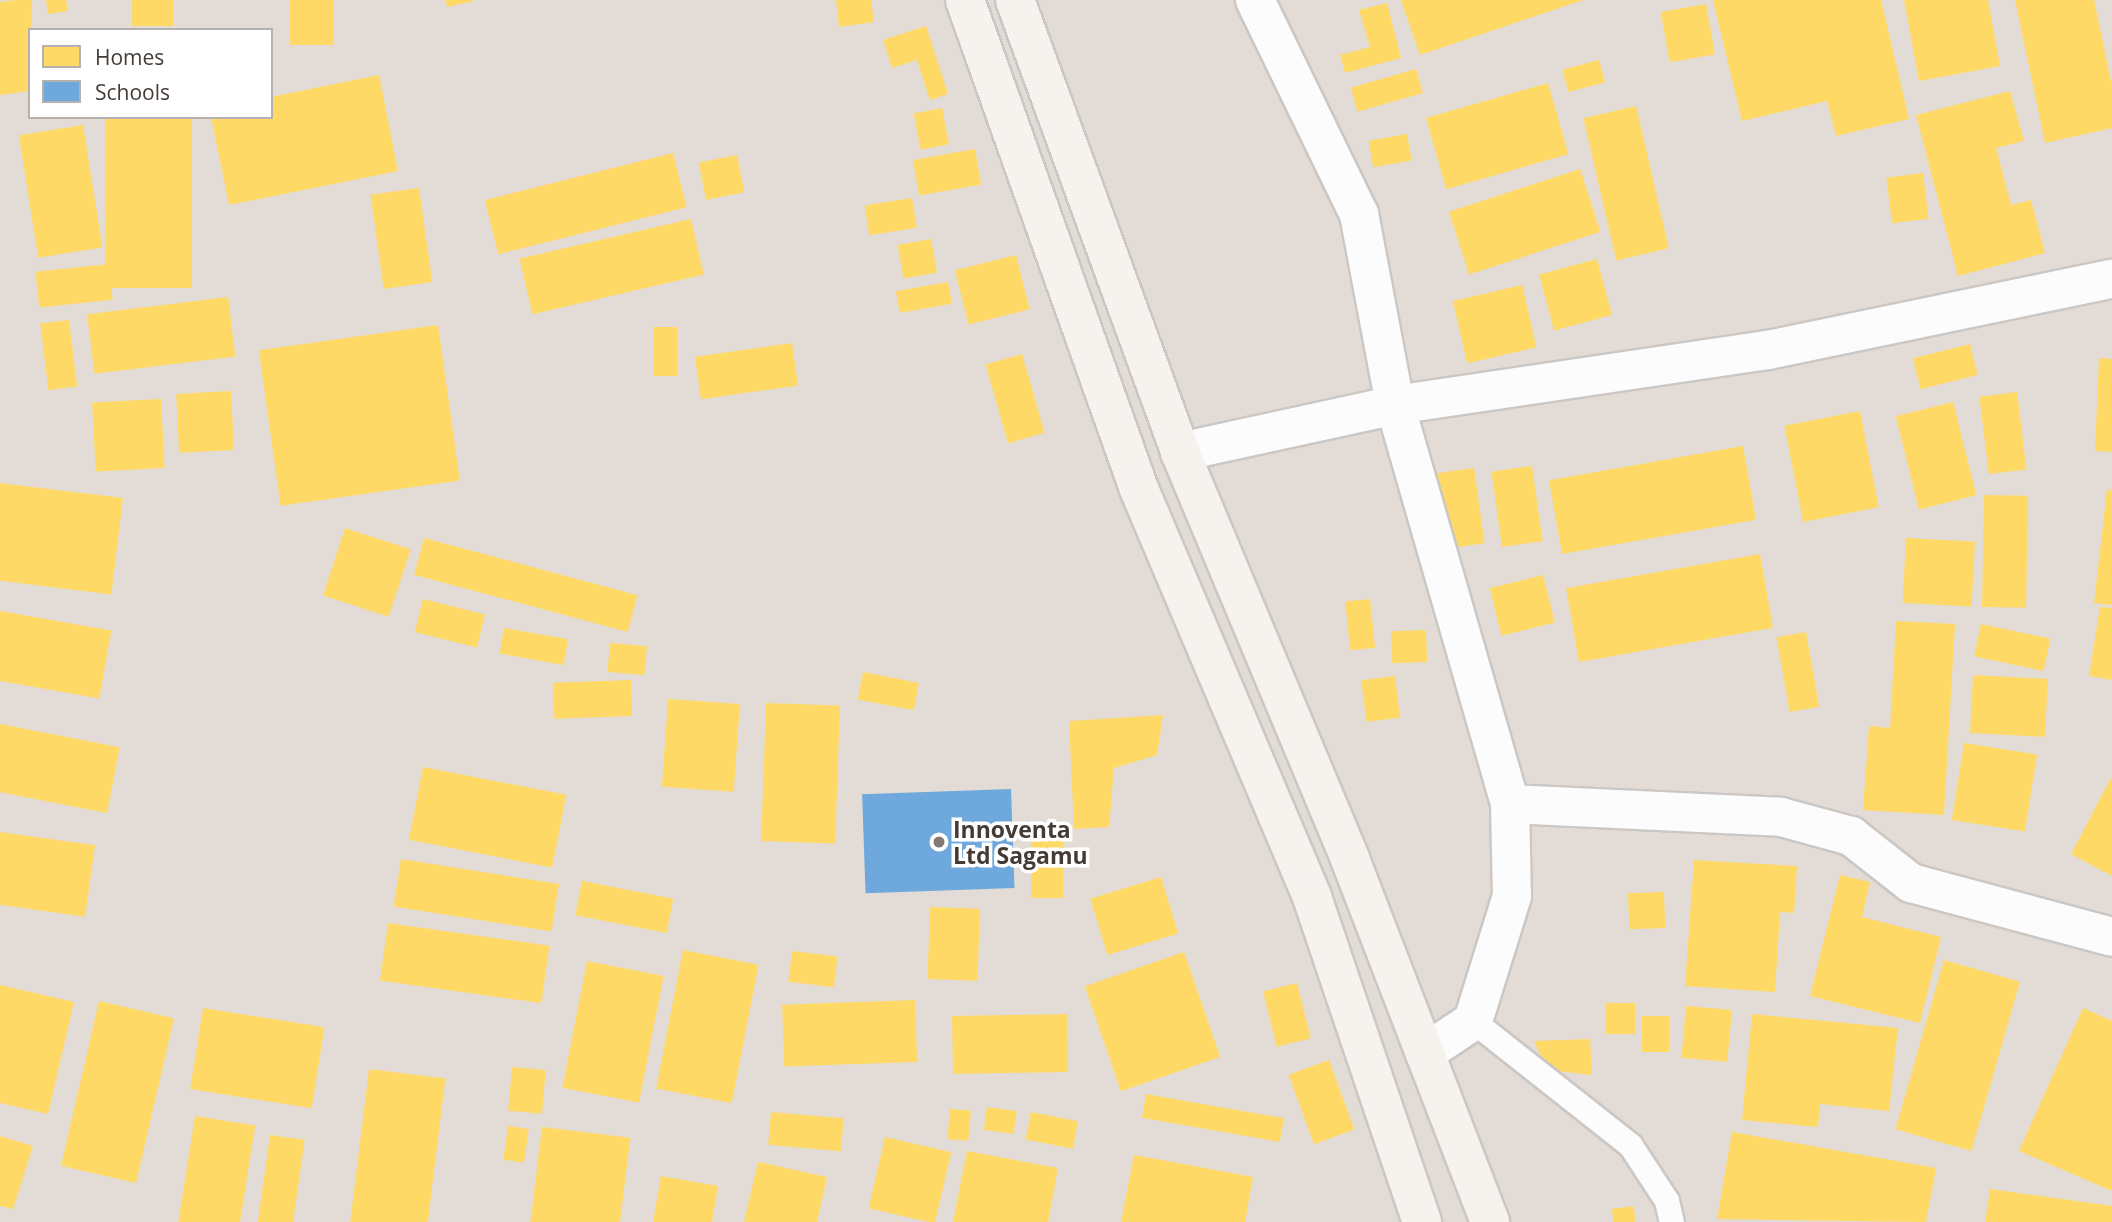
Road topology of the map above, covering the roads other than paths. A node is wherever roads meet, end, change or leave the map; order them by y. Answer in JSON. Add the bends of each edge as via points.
{"nodes":[{"id":1,"x":965,"y":0,"type":"edge"},
{"id":2,"x":1015,"y":0,"type":"edge"},
{"id":3,"x":1255,"y":0,"type":"edge"},
{"id":4,"x":2112,"y":279,"type":"edge"},
{"id":5,"x":1395,"y":405,"type":"junction"},
{"id":6,"x":1180,"y":452,"type":"junction"},
{"id":7,"x":1510,"y":804,"type":"junction"},
{"id":8,"x":2112,"y":937,"type":"edge"},
{"id":9,"x":1473,"y":1021,"type":"junction"},
{"id":10,"x":1425,"y":1053,"type":"junction"},
{"id":11,"x":1422,"y":1222,"type":"edge"},
{"id":12,"x":1490,"y":1222,"type":"edge"},
{"id":13,"x":1672,"y":1222,"type":"edge"}],
"edges":[{"from":1,"to":11,"type":"main road","via":[[1139,489],[1312,897]]},
{"from":2,"to":6,"type":"main road"},
{"from":3,"to":5,"type":"street","via":[[1359,214]]},
{"from":4,"to":5,"type":"street","via":[[1768,350]]},
{"from":5,"to":6,"type":"street"},
{"from":5,"to":7,"type":"street"},
{"from":6,"to":10,"type":"main road"},
{"from":7,"to":8,"type":"street","via":[[1781,817],[1851,836],[1911,883]]},
{"from":7,"to":9,"type":"street","via":[[1512,896]]},
{"from":9,"to":10,"type":"street"},
{"from":9,"to":13,"type":"lane","via":[[1631,1146],[1667,1201]]},
{"from":10,"to":12,"type":"main road"}]}
